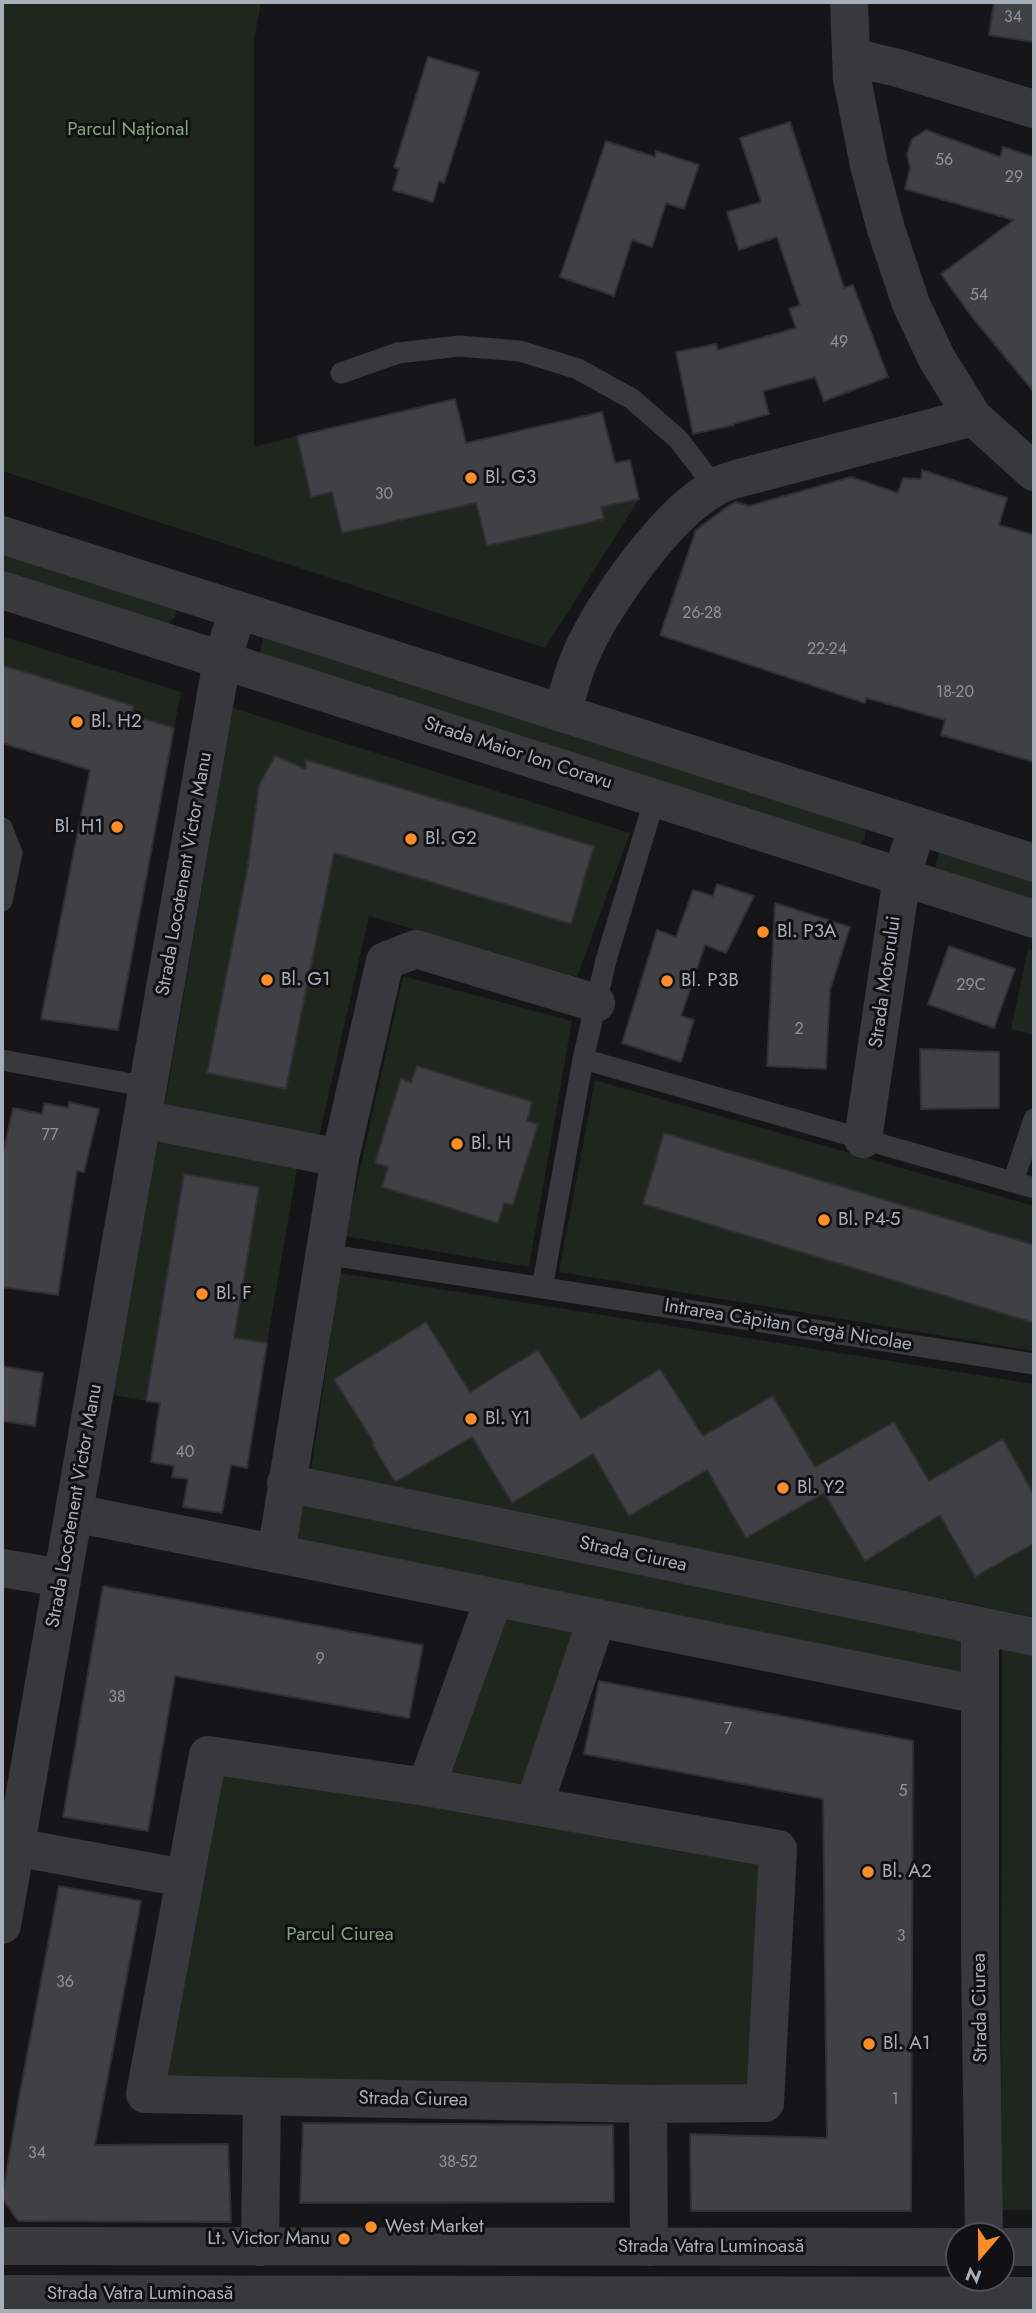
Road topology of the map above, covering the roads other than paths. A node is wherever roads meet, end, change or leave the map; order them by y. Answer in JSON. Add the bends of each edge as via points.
{"nodes":[{"id":1,"x":849,"y":2,"type":"edge"},
{"id":2,"x":851,"y":57,"type":"junction"},
{"id":3,"x":1034,"y":109,"type":"edge"},
{"id":4,"x":341,"y":373,"type":"dead end"},
{"id":5,"x":973,"y":417,"type":"junction"},
{"id":6,"x":1034,"y":472,"type":"edge"},
{"id":7,"x":715,"y":487,"type":"junction"},
{"id":8,"x":2,"y":535,"type":"edge"},
{"id":9,"x":2,"y":590,"type":"edge"},
{"id":10,"x":238,"y":610,"type":"junction"},
{"id":11,"x":222,"y":660,"type":"junction"},
{"id":12,"x":562,"y":713,"type":"junction"},
{"id":13,"x":655,"y":797,"type":"junction"},
{"id":14,"x":917,"y":826,"type":"junction"},
{"id":15,"x":2,"y":828,"type":"edge"},
{"id":16,"x":1034,"y":863,"type":"edge"},
{"id":17,"x":902,"y":876,"type":"junction"},
{"id":18,"x":2,"y":901,"type":"edge"},
{"id":19,"x":1034,"y":919,"type":"edge"},
{"id":20,"x":596,"y":1003,"type":"junction"},
{"id":21,"x":583,"y":1059,"type":"junction"},
{"id":22,"x":2,"y":1060,"type":"edge"},
{"id":23,"x":145,"y":1103,"type":"junction"},
{"id":24,"x":1034,"y":1119,"type":"edge"},
{"id":25,"x":863,"y":1139,"type":"junction"},
{"id":26,"x":340,"y":1158,"type":"junction"},
{"id":27,"x":1013,"y":1182,"type":"junction"},
{"id":28,"x":1034,"y":1188,"type":"edge"},
{"id":29,"x":324,"y":1254,"type":"junction"},
{"id":30,"x":541,"y":1288,"type":"junction"},
{"id":31,"x":1034,"y":1364,"type":"edge"},
{"id":32,"x":286,"y":1483,"type":"junction"},
{"id":33,"x":74,"y":1513,"type":"junction"},
{"id":34,"x":275,"y":1554,"type":"junction"},
{"id":35,"x":2,"y":1568,"type":"edge"},
{"id":36,"x":62,"y":1578,"type":"junction"},
{"id":37,"x":494,"y":1598,"type":"junction"},
{"id":38,"x":597,"y":1618,"type":"junction"},
{"id":39,"x":980,"y":1626,"type":"junction"},
{"id":40,"x":1034,"y":1637,"type":"edge"},
{"id":41,"x":980,"y":1695,"type":"junction"},
{"id":42,"x":426,"y":1787,"type":"junction"},
{"id":43,"x":534,"y":1805,"type":"junction"},
{"id":44,"x":15,"y":1847,"type":"junction"},
{"id":45,"x":184,"y":1878,"type":"junction"},
{"id":46,"x":2,"y":1925,"type":"edge"},
{"id":47,"x":262,"y":2097,"type":"junction"},
{"id":48,"x":648,"y":2104,"type":"junction"},
{"id":49,"x":985,"y":2222,"type":"edge"},
{"id":50,"x":2,"y":2246,"type":"edge"},
{"id":51,"x":260,"y":2247,"type":"junction"},
{"id":52,"x":649,"y":2247,"type":"junction"},
{"id":53,"x":945,"y":2247,"type":"edge"},
{"id":54,"x":1015,"y":2247,"type":"edge"},
{"id":55,"x":1034,"y":2247,"type":"edge"},
{"id":56,"x":986,"y":2295,"type":"edge"},
{"id":57,"x":1034,"y":2296,"type":"edge"},
{"id":58,"x":24,"y":2300,"type":"edge"},
{"id":59,"x":393,"y":2303,"type":"edge"},
{"id":60,"x":585,"y":2303,"type":"edge"},
{"id":61,"x":733,"y":2303,"type":"edge"}],
"edges":[{"from":1,"to":2,"type":"street"},
{"from":2,"to":3,"type":"street"},
{"from":2,"to":5,"type":"street","via":[[869,165],[911,304],[937,359]]},
{"from":4,"to":7,"type":"lane","via":[[398,353],[459,346],[520,351],[578,369],[632,399],[678,439]]},
{"from":5,"to":6,"type":"street"},
{"from":5,"to":7,"type":"street"},
{"from":7,"to":12,"type":"street","via":[[660,536],[602,614],[580,657]]},
{"from":8,"to":10,"type":"street"},
{"from":9,"to":11,"type":"street","name":"Strada Maior Ion Coravu"},
{"from":10,"to":11,"type":"street","name":"Strada Locotenent Victor Manu"},
{"from":10,"to":12,"type":"street"},
{"from":11,"to":13,"type":"street","name":"Strada Maior Ion Coravu"},
{"from":11,"to":23,"type":"street","name":"Strada Locotenent Victor Manu"},
{"from":12,"to":14,"type":"street"},
{"from":13,"to":17,"type":"street","name":"Strada Maior Ion Coravu"},
{"from":13,"to":20,"type":"lane"},
{"from":14,"to":16,"type":"street"},
{"from":14,"to":17,"type":"street","name":"Strada Motorului"},
{"from":15,"to":18,"type":"lane","via":[[12,853]]},
{"from":17,"to":19,"type":"street","name":"Strada Maior Ion Coravu"},
{"from":17,"to":25,"type":"street","name":"Strada Motorului"},
{"from":20,"to":21,"type":"lane"},
{"from":20,"to":26,"type":"street","via":[[416,949],[384,961]]},
{"from":21,"to":25,"type":"lane"},
{"from":21,"to":30,"type":"lane"},
{"from":22,"to":23,"type":"lane"},
{"from":23,"to":26,"type":"street"},
{"from":23,"to":33,"type":"street","name":"Strada Locotenent Victor Manu"},
{"from":24,"to":27,"type":"lane"},
{"from":25,"to":27,"type":"lane"},
{"from":26,"to":29,"type":"street"},
{"from":27,"to":28,"type":"lane"},
{"from":29,"to":30,"type":"lane","name":"Intrarea Căpitan Cergă Nicolae"},
{"from":29,"to":32,"type":"street"},
{"from":30,"to":31,"type":"lane","name":"Intrarea Căpitan Cergă Nicolae"},
{"from":32,"to":34,"type":"street"},
{"from":32,"to":39,"type":"street","name":"Strada Ciurea"},
{"from":33,"to":34,"type":"street"},
{"from":33,"to":36,"type":"street","name":"Strada Locotenent Victor Manu"},
{"from":34,"to":37,"type":"street"},
{"from":35,"to":36,"type":"street"},
{"from":36,"to":44,"type":"street","name":"Strada Locotenent Victor Manu"},
{"from":37,"to":38,"type":"street"},
{"from":37,"to":42,"type":"street"},
{"from":38,"to":41,"type":"street"},
{"from":38,"to":43,"type":"street"},
{"from":39,"to":40,"type":"street","name":"Strada Ciurea"},
{"from":39,"to":41,"type":"street","name":"Strada Ciurea"},
{"from":41,"to":49,"type":"street","name":"Strada Ciurea"},
{"from":42,"to":43,"type":"street","name":"Strada Ciurea"},
{"from":42,"to":45,"type":"street","name":"Strada Ciurea","via":[[208,1755]]},
{"from":43,"to":48,"type":"street","name":"Strada Ciurea","via":[[778,1849],[765,2103]]},
{"from":44,"to":45,"type":"street"},
{"from":44,"to":46,"type":"street","name":"Strada Locotenent Victor Manu"},
{"from":45,"to":47,"type":"street","name":"Strada Ciurea","via":[[145,2094]]},
{"from":47,"to":48,"type":"street","name":"Strada Ciurea"},
{"from":47,"to":51,"type":"street"},
{"from":48,"to":52,"type":"street"},
{"from":50,"to":51,"type":"street","name":"Strada Vatra Luminoasă"},
{"from":51,"to":52,"type":"street","name":"Strada Vatra Luminoasă"},
{"from":52,"to":53,"type":"street","name":"Strada Vatra Luminoasă"},
{"from":54,"to":55,"type":"street"},
{"from":56,"to":57,"type":"street","name":"Strada Vatra Luminoasă"},
{"from":56,"to":61,"type":"street","name":"Strada Vatra Luminoasă"},
{"from":58,"to":59,"type":"street","name":"Strada Vatra Luminoasă"},
{"from":59,"to":60,"type":"street","name":"Strada Vatra Luminoasă"},
{"from":60,"to":61,"type":"street","name":"Strada Vatra Luminoasă"}]}
